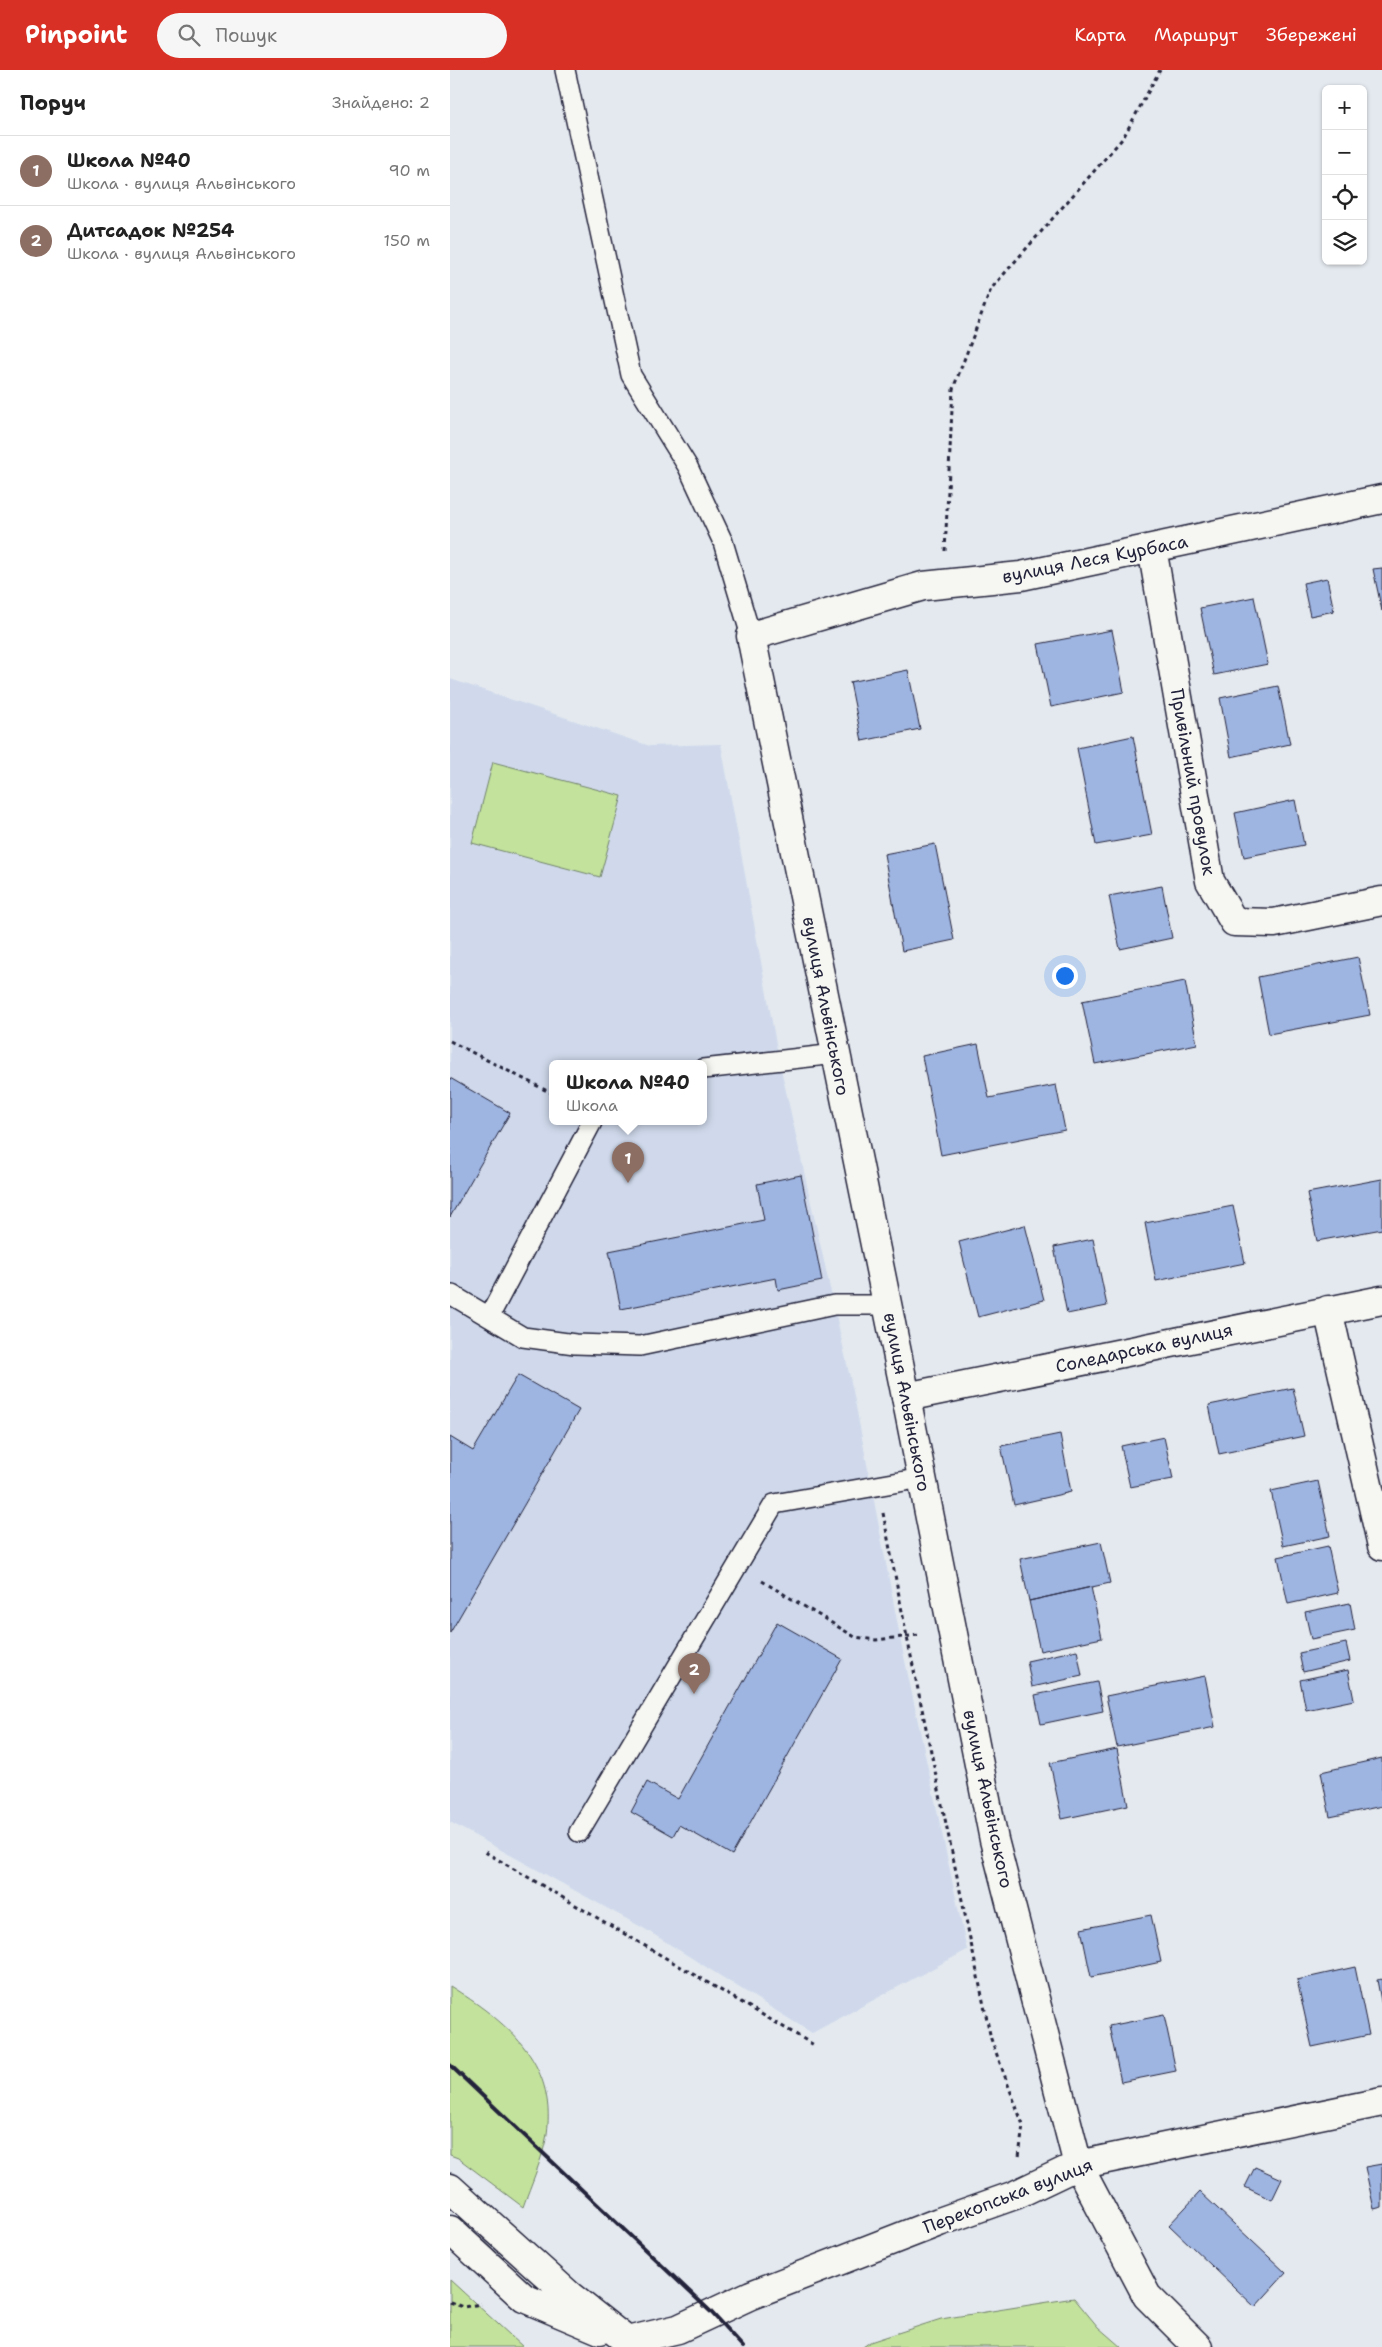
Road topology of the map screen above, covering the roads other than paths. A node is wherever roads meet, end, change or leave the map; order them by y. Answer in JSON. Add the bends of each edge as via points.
{"nodes":[{"id":1,"x":565,"y":70,"type":"edge"},
{"id":2,"x":1382,"y":499,"type":"edge"},
{"id":3,"x":1152,"y":548,"type":"junction"},
{"id":4,"x":751,"y":636,"type":"junction"},
{"id":5,"x":1382,"y":901,"type":"edge"},
{"id":6,"x":836,"y":1054,"type":"junction"},
{"id":7,"x":707,"y":1068,"type":"edge"},
{"id":8,"x":590,"y":1125,"type":"edge"},
{"id":9,"x":452,"y":1295,"type":"dead end"},
{"id":10,"x":1382,"y":1300,"type":"edge"},
{"id":11,"x":887,"y":1305,"type":"junction"},
{"id":12,"x":1328,"y":1310,"type":"junction"},
{"id":13,"x":489,"y":1317,"type":"junction"},
{"id":14,"x":906,"y":1397,"type":"junction"},
{"id":15,"x":922,"y":1478,"type":"junction"},
{"id":16,"x":1382,"y":1546,"type":"edge"},
{"id":17,"x":579,"y":1832,"type":"dead end"},
{"id":18,"x":1382,"y":2102,"type":"edge"},
{"id":19,"x":1078,"y":2166,"type":"junction"},
{"id":20,"x":450,"y":2188,"type":"edge"},
{"id":21,"x":450,"y":2230,"type":"edge"},
{"id":22,"x":672,"y":2338,"type":"edge"},
{"id":23,"x":627,"y":2340,"type":"junction"},
{"id":24,"x":1198,"y":2347,"type":"edge"}],
"edges":[{"from":1,"to":4,"type":"lane","via":[[631,375],[688,467],[723,542]]},
{"from":2,"to":3,"type":"street","name":"вулиця Леся Курбаса"},
{"from":3,"to":4,"type":"street","name":"вулиця Леся Курбаса","via":[[1021,576],[923,586]]},
{"from":3,"to":5,"type":"street","name":"Привільний провулок","via":[[1210,881],[1234,922],[1274,923]]},
{"from":4,"to":6,"type":"street","name":"вулиця Альвінського"},
{"from":6,"to":7,"type":"lane"},
{"from":6,"to":11,"type":"street","name":"вулиця Альвінського"},
{"from":8,"to":13,"type":"lane"},
{"from":9,"to":13,"type":"lane"},
{"from":10,"to":12,"type":"street","name":"Соледарська вулиця"},
{"from":11,"to":13,"type":"lane","via":[[834,1305],[640,1346],[575,1344],[523,1337]]},
{"from":11,"to":14,"type":"street","name":"вулиця Альвінського"},
{"from":12,"to":14,"type":"street","name":"Соледарська вулиця"},
{"from":12,"to":16,"type":"street"},
{"from":14,"to":15,"type":"street","name":"вулиця Альвінського"},
{"from":15,"to":17,"type":"lane","via":[[774,1504]]},
{"from":15,"to":19,"type":"street","name":"вулиця Альвінського","via":[[994,1840]]},
{"from":18,"to":19,"type":"street","name":"Перекопська вулиця"},
{"from":19,"to":22,"type":"street","name":"Перекопська вулиця","via":[[1015,2195],[751,2295]]},
{"from":19,"to":24,"type":"street","name":"вулиця Альвінського","via":[[1148,2296]]},
{"from":20,"to":23,"type":"street","via":[[570,2296]]},
{"from":21,"to":23,"type":"street","via":[[524,2298]]},
{"from":22,"to":23,"type":"street","name":"Перекопська вулиця"}]}
